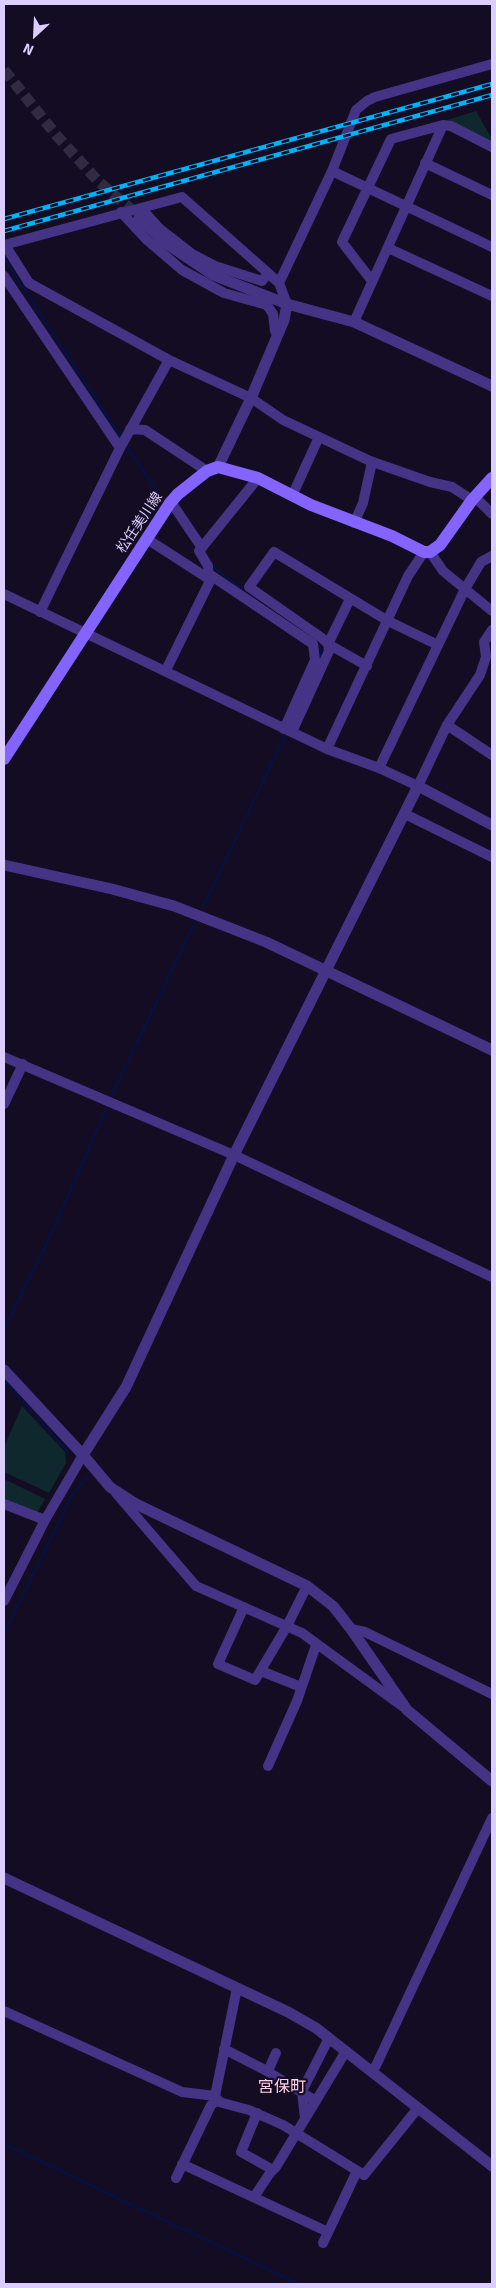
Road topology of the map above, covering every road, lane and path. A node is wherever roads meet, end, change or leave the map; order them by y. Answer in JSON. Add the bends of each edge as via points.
{"nodes":[{"id":1,"x":492,"y":64,"type":"edge"},
{"id":2,"x":443,"y":125,"type":"junction"},
{"id":3,"x":492,"y":147,"type":"edge"},
{"id":4,"x":425,"y":163,"type":"junction"},
{"id":5,"x":332,"y":171,"type":"junction"},
{"id":6,"x":368,"y":188,"type":"junction"},
{"id":7,"x":492,"y":195,"type":"edge"},
{"id":8,"x":406,"y":207,"type":"junction"},
{"id":9,"x":121,"y":212,"type":"junction"},
{"id":10,"x":140,"y":213,"type":"junction"},
{"id":11,"x":4,"y":245,"type":"edge"},
{"id":12,"x":492,"y":247,"type":"edge"},
{"id":13,"x":388,"y":248,"type":"junction"},
{"id":14,"x":268,"y":273,"type":"junction"},
{"id":15,"x":4,"y":276,"type":"edge"},
{"id":16,"x":372,"y":280,"type":"junction"},
{"id":17,"x":279,"y":283,"type":"junction"},
{"id":18,"x":491,"y":293,"type":"edge"},
{"id":19,"x":287,"y":304,"type":"junction"},
{"id":20,"x":354,"y":322,"type":"junction"},
{"id":21,"x":279,"y":332,"type":"junction"},
{"id":22,"x":169,"y":360,"type":"junction"},
{"id":23,"x":492,"y":386,"type":"edge"},
{"id":24,"x":252,"y":398,"type":"junction"},
{"id":25,"x":130,"y":429,"type":"junction"},
{"id":26,"x":319,"y":436,"type":"junction"},
{"id":27,"x":120,"y":448,"type":"junction"},
{"id":28,"x":372,"y":462,"type":"junction"},
{"id":29,"x":212,"y":469,"type":"junction"},
{"id":30,"x":258,"y":478,"type":"junction"},
{"id":31,"x":492,"y":478,"type":"edge"},
{"id":32,"x":292,"y":496,"type":"junction"},
{"id":33,"x":474,"y":499,"type":"junction"},
{"id":34,"x":169,"y":506,"type":"junction"},
{"id":35,"x":492,"y":514,"type":"edge"},
{"id":36,"x":354,"y":523,"type":"junction"},
{"id":37,"x":147,"y":539,"type":"junction"},
{"id":38,"x":202,"y":548,"type":"junction"},
{"id":39,"x":427,"y":552,"type":"junction"},
{"id":40,"x":492,"y":556,"type":"edge"},
{"id":41,"x":209,"y":577,"type":"junction"},
{"id":42,"x":465,"y":589,"type":"junction"},
{"id":43,"x":246,"y":591,"type":"junction"},
{"id":44,"x":4,"y":594,"type":"edge"},
{"id":45,"x":350,"y":599,"type":"junction"},
{"id":46,"x":492,"y":611,"type":"edge"},
{"id":47,"x":40,"y":612,"type":"junction"},
{"id":48,"x":388,"y":621,"type":"junction"},
{"id":49,"x":492,"y":630,"type":"edge"},
{"id":50,"x":84,"y":633,"type":"junction"},
{"id":51,"x":328,"y":644,"type":"junction"},
{"id":52,"x":438,"y":645,"type":"junction"},
{"id":53,"x":489,"y":665,"type":"edge"},
{"id":54,"x":367,"y":666,"type":"junction"},
{"id":55,"x":166,"y":670,"type":"junction"},
{"id":56,"x":447,"y":725,"type":"junction"},
{"id":57,"x":288,"y":730,"type":"junction"},
{"id":58,"x":327,"y":749,"type":"junction"},
{"id":59,"x":492,"y":755,"type":"edge"},
{"id":60,"x":4,"y":759,"type":"edge"},
{"id":61,"x":379,"y":768,"type":"junction"},
{"id":62,"x":418,"y":786,"type":"junction"},
{"id":63,"x":405,"y":814,"type":"junction"},
{"id":64,"x":492,"y":825,"type":"edge"},
{"id":65,"x":492,"y":857,"type":"edge"},
{"id":66,"x":4,"y":865,"type":"edge"},
{"id":67,"x":326,"y":970,"type":"junction"},
{"id":68,"x":492,"y":1050,"type":"edge"},
{"id":69,"x":4,"y":1057,"type":"edge"},
{"id":70,"x":23,"y":1064,"type":"junction"},
{"id":71,"x":4,"y":1104,"type":"edge"},
{"id":72,"x":234,"y":1155,"type":"junction"},
{"id":73,"x":492,"y":1278,"type":"edge"},
{"id":74,"x":4,"y":1370,"type":"edge"},
{"id":75,"x":83,"y":1455,"type":"junction"},
{"id":76,"x":110,"y":1487,"type":"junction"},
{"id":77,"x":4,"y":1504,"type":"edge"},
{"id":78,"x":45,"y":1520,"type":"junction"},
{"id":79,"x":307,"y":1586,"type":"junction"},
{"id":80,"x":4,"y":1601,"type":"edge"},
{"id":81,"x":244,"y":1607,"type":"junction"},
{"id":82,"x":287,"y":1626,"type":"junction"},
{"id":83,"x":351,"y":1629,"type":"junction"},
{"id":84,"x":316,"y":1645,"type":"junction"},
{"id":85,"x":261,"y":1671,"type":"junction"},
{"id":86,"x":301,"y":1687,"type":"junction"},
{"id":87,"x":492,"y":1694,"type":"edge"},
{"id":88,"x":407,"y":1710,"type":"junction"},
{"id":89,"x":268,"y":1766,"type":"dead end"},
{"id":90,"x":492,"y":1781,"type":"edge"},
{"id":91,"x":492,"y":1818,"type":"edge"},
{"id":92,"x":4,"y":1878,"type":"edge"},
{"id":93,"x":237,"y":1988,"type":"junction"},
{"id":94,"x":4,"y":2011,"type":"edge"},
{"id":95,"x":329,"y":2038,"type":"junction"},
{"id":96,"x":224,"y":2049,"type":"junction"},
{"id":97,"x":346,"y":2050,"type":"junction"},
{"id":98,"x":276,"y":2053,"type":"dead end"},
{"id":99,"x":268,"y":2071,"type":"junction"},
{"id":100,"x":373,"y":2072,"type":"junction"},
{"id":101,"x":302,"y":2091,"type":"junction"},
{"id":102,"x":216,"y":2098,"type":"junction"},
{"id":103,"x":316,"y":2101,"type":"junction"},
{"id":104,"x":418,"y":2108,"type":"junction"},
{"id":105,"x":257,"y":2113,"type":"junction"},
{"id":106,"x":305,"y":2119,"type":"junction"},
{"id":107,"x":296,"y":2132,"type":"junction"},
{"id":108,"x":182,"y":2164,"type":"junction"},
{"id":109,"x":492,"y":2166,"type":"edge"},
{"id":110,"x":273,"y":2170,"type":"junction"},
{"id":111,"x":357,"y":2171,"type":"junction"},
{"id":112,"x":176,"y":2178,"type":"dead end"},
{"id":113,"x":254,"y":2197,"type":"junction"},
{"id":114,"x":328,"y":2232,"type":"junction"},
{"id":115,"x":323,"y":2243,"type":"dead end"}],
"edges":[{"from":1,"to":5,"type":"street","via":[[367,101],[356,110]]},
{"from":2,"to":3,"type":"street"},
{"from":2,"to":4,"type":"street"},
{"from":2,"to":6,"type":"street","via":[[391,139]]},
{"from":4,"to":7,"type":"street"},
{"from":4,"to":8,"type":"street"},
{"from":5,"to":6,"type":"street"},
{"from":5,"to":17,"type":"street"},
{"from":6,"to":8,"type":"street"},
{"from":6,"to":16,"type":"street","via":[[342,242]]},
{"from":8,"to":12,"type":"street"},
{"from":8,"to":13,"type":"street"},
{"from":9,"to":10,"type":"street"},
{"from":9,"to":11,"type":"street"},
{"from":9,"to":21,"type":"street","via":[[182,270],[224,293],[267,305],[273,314],[275,331]]},
{"from":10,"to":14,"type":"street","via":[[192,254],[215,266],[262,281]]},
{"from":10,"to":14,"type":"street","via":[[182,197]]},
{"from":10,"to":19,"type":"street","via":[[164,242],[213,275]]},
{"from":11,"to":22,"type":"street","via":[[29,283]]},
{"from":13,"to":16,"type":"street"},
{"from":13,"to":18,"type":"street"},
{"from":14,"to":17,"type":"street"},
{"from":15,"to":27,"type":"street"},
{"from":16,"to":20,"type":"street"},
{"from":17,"to":19,"type":"street"},
{"from":19,"to":20,"type":"street"},
{"from":19,"to":21,"type":"street"},
{"from":20,"to":23,"type":"street"},
{"from":21,"to":24,"type":"street"},
{"from":22,"to":24,"type":"street"},
{"from":22,"to":25,"type":"street"},
{"from":24,"to":26,"type":"street","via":[[284,420]]},
{"from":24,"to":29,"type":"street"},
{"from":25,"to":27,"type":"street"},
{"from":25,"to":29,"type":"street","via":[[145,430]]},
{"from":26,"to":28,"type":"street"},
{"from":26,"to":32,"type":"street"},
{"from":27,"to":47,"type":"street"},
{"from":28,"to":33,"type":"street","via":[[452,487]]},
{"from":28,"to":36,"type":"street","via":[[363,503]]},
{"from":29,"to":30,"type":"main road"},
{"from":29,"to":34,"type":"main road","name":"松任美川線"},
{"from":30,"to":32,"type":"main road"},
{"from":30,"to":38,"type":"street"},
{"from":31,"to":33,"type":"main road"},
{"from":32,"to":36,"type":"main road"},
{"from":33,"to":35,"type":"street"},
{"from":33,"to":39,"type":"main road","via":[[440,545]]},
{"from":34,"to":37,"type":"main road","name":"松任美川線"},
{"from":34,"to":38,"type":"street"},
{"from":36,"to":39,"type":"main road"},
{"from":37,"to":41,"type":"street"},
{"from":37,"to":50,"type":"main road","name":"松任美川線"},
{"from":38,"to":41,"type":"street","via":[[199,551],[208,566]]},
{"from":39,"to":42,"type":"street"},
{"from":39,"to":48,"type":"street","via":[[408,576]]},
{"from":40,"to":42,"type":"street","via":[[481,562]]},
{"from":41,"to":43,"type":"street"},
{"from":41,"to":55,"type":"street"},
{"from":42,"to":46,"type":"street"},
{"from":42,"to":52,"type":"street"},
{"from":43,"to":45,"type":"street","via":[[274,552]]},
{"from":43,"to":51,"type":"street"},
{"from":43,"to":57,"type":"street","via":[[313,644],[315,660]]},
{"from":44,"to":47,"type":"street"},
{"from":45,"to":48,"type":"street"},
{"from":45,"to":51,"type":"street"},
{"from":47,"to":50,"type":"street"},
{"from":48,"to":52,"type":"street"},
{"from":48,"to":54,"type":"street"},
{"from":49,"to":53,"type":"street","via":[[484,642]]},
{"from":50,"to":55,"type":"street"},
{"from":50,"to":60,"type":"main road","name":"松任美川線"},
{"from":51,"to":54,"type":"street"},
{"from":51,"to":57,"type":"street","via":[[327,658]]},
{"from":52,"to":61,"type":"street"},
{"from":53,"to":56,"type":"street"},
{"from":54,"to":58,"type":"street"},
{"from":55,"to":57,"type":"street"},
{"from":56,"to":59,"type":"street"},
{"from":56,"to":62,"type":"street"},
{"from":57,"to":58,"type":"street"},
{"from":58,"to":61,"type":"street"},
{"from":61,"to":62,"type":"street"},
{"from":62,"to":63,"type":"street"},
{"from":62,"to":64,"type":"street"},
{"from":63,"to":65,"type":"street"},
{"from":63,"to":67,"type":"street"},
{"from":66,"to":67,"type":"street","via":[[174,906],[266,942]]},
{"from":67,"to":68,"type":"street"},
{"from":67,"to":72,"type":"street"},
{"from":69,"to":70,"type":"street"},
{"from":70,"to":71,"type":"street"},
{"from":70,"to":72,"type":"street"},
{"from":72,"to":73,"type":"street"},
{"from":72,"to":75,"type":"street","via":[[126,1387]]},
{"from":74,"to":75,"type":"street"},
{"from":75,"to":76,"type":"street"},
{"from":75,"to":78,"type":"street"},
{"from":76,"to":79,"type":"street","via":[[136,1504]]},
{"from":76,"to":81,"type":"street","via":[[196,1586]]},
{"from":77,"to":78,"type":"street"},
{"from":78,"to":80,"type":"street"},
{"from":79,"to":82,"type":"street"},
{"from":79,"to":83,"type":"street","via":[[333,1606]]},
{"from":81,"to":82,"type":"street"},
{"from":81,"to":85,"type":"street","via":[[218,1664],[255,1680]]},
{"from":82,"to":84,"type":"street"},
{"from":82,"to":85,"type":"street"},
{"from":83,"to":87,"type":"street","via":[[364,1632]]},
{"from":83,"to":88,"type":"street"},
{"from":84,"to":86,"type":"street"},
{"from":84,"to":88,"type":"street"},
{"from":85,"to":86,"type":"street"},
{"from":86,"to":89,"type":"street"},
{"from":88,"to":90,"type":"street"},
{"from":91,"to":100,"type":"street"},
{"from":92,"to":93,"type":"street"},
{"from":93,"to":95,"type":"street","via":[[288,2012]]},
{"from":93,"to":96,"type":"street"},
{"from":94,"to":102,"type":"street","via":[[182,2092]]},
{"from":95,"to":97,"type":"street"},
{"from":95,"to":101,"type":"street"},
{"from":96,"to":99,"type":"street"},
{"from":96,"to":102,"type":"street"},
{"from":97,"to":100,"type":"street"},
{"from":97,"to":103,"type":"street"},
{"from":98,"to":99,"type":"street"},
{"from":99,"to":101,"type":"street"},
{"from":100,"to":104,"type":"street"},
{"from":101,"to":103,"type":"street"},
{"from":101,"to":106,"type":"street"},
{"from":102,"to":105,"type":"street"},
{"from":102,"to":108,"type":"street"},
{"from":103,"to":106,"type":"street"},
{"from":104,"to":109,"type":"street"},
{"from":104,"to":111,"type":"street","via":[[364,2175]]},
{"from":105,"to":107,"type":"street"},
{"from":105,"to":110,"type":"street","via":[[241,2152],[243,2156]]},
{"from":106,"to":107,"type":"street"},
{"from":107,"to":110,"type":"street"},
{"from":107,"to":111,"type":"street"},
{"from":108,"to":112,"type":"street"},
{"from":108,"to":113,"type":"street"},
{"from":110,"to":113,"type":"street"},
{"from":111,"to":114,"type":"street"},
{"from":113,"to":114,"type":"street"},
{"from":114,"to":115,"type":"street"}]}
